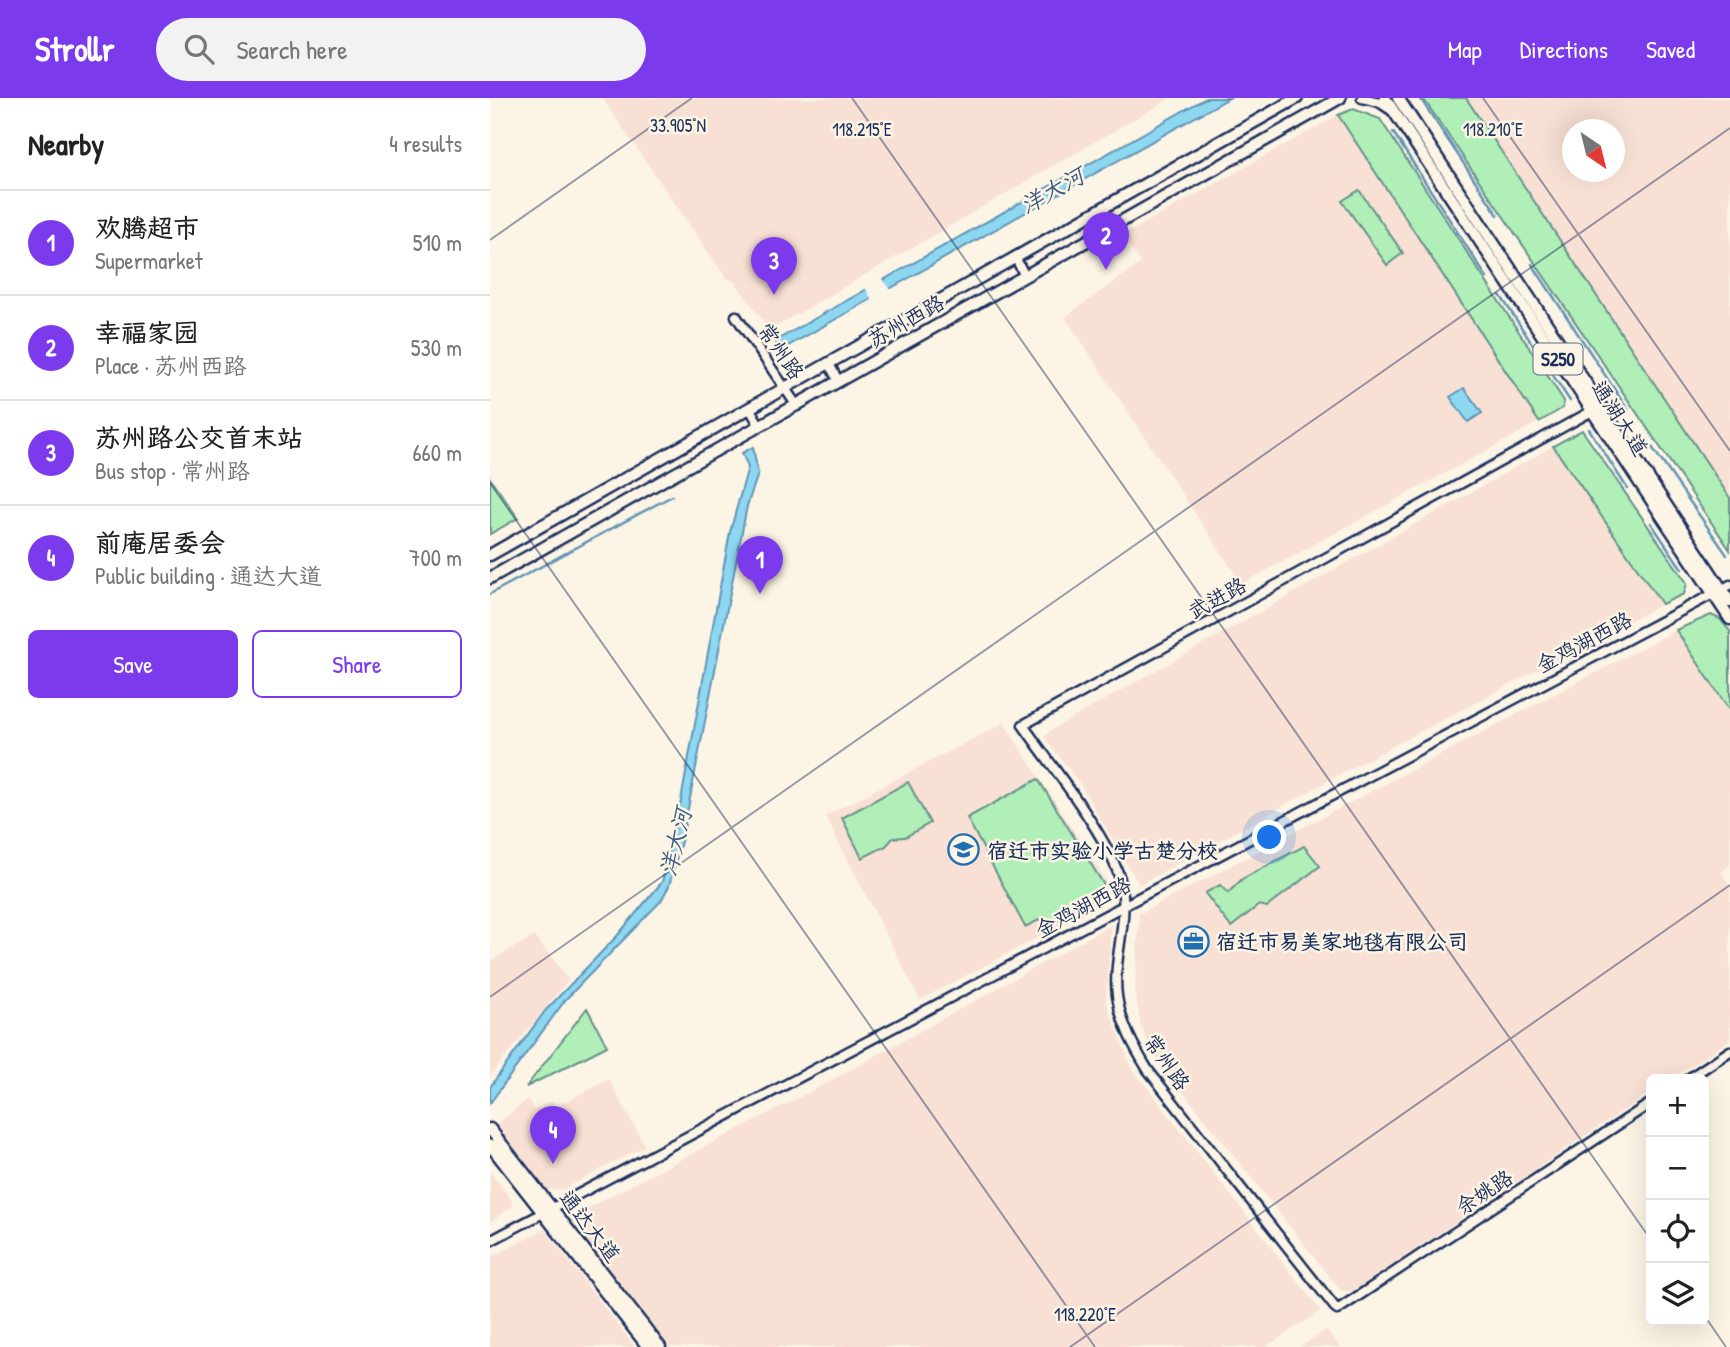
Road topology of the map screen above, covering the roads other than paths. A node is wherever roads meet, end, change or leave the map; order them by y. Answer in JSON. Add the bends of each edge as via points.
{"nodes":[{"id":1,"x":1297,"y":98,"type":"edge"},
{"id":2,"x":1340,"y":98,"type":"edge"},
{"id":3,"x":1347,"y":98,"type":"edge"},
{"id":4,"x":1362,"y":98,"type":"edge"},
{"id":5,"x":1385,"y":98,"type":"edge"},
{"id":6,"x":1401,"y":104,"type":"edge"},
{"id":7,"x":1015,"y":257,"type":"junction"},
{"id":8,"x":1025,"y":276,"type":"junction"},
{"id":9,"x":736,"y":316,"type":"dead end"},
{"id":10,"x":829,"y":363,"type":"junction"},
{"id":11,"x":839,"y":382,"type":"junction"},
{"id":12,"x":786,"y":388,"type":"junction"},
{"id":13,"x":797,"y":406,"type":"junction"},
{"id":14,"x":750,"y":409,"type":"junction"},
{"id":15,"x":1592,"y":411,"type":"junction"},
{"id":16,"x":760,"y":426,"type":"junction"},
{"id":17,"x":490,"y":555,"type":"edge"},
{"id":18,"x":490,"y":578,"type":"edge"},
{"id":19,"x":1722,"y":589,"type":"edge"},
{"id":20,"x":1730,"y":602,"type":"edge"},
{"id":21,"x":1730,"y":619,"type":"edge"},
{"id":22,"x":1023,"y":725,"type":"joint"},
{"id":23,"x":1125,"y":904,"type":"junction"},
{"id":24,"x":1730,"y":1051,"type":"edge"},
{"id":25,"x":1696,"y":1074,"type":"edge"},
{"id":26,"x":1646,"y":1106,"type":"edge"},
{"id":27,"x":490,"y":1129,"type":"edge"},
{"id":28,"x":490,"y":1145,"type":"edge"},
{"id":29,"x":547,"y":1211,"type":"junction"},
{"id":30,"x":490,"y":1241,"type":"edge"},
{"id":31,"x":1337,"y":1310,"type":"joint"},
{"id":32,"x":648,"y":1347,"type":"edge"},
{"id":33,"x":660,"y":1347,"type":"edge"}],
"edges":[{"from":1,"to":7,"type":"main road","name":"苏州西路"},
{"from":2,"to":3,"type":"street"},
{"from":2,"to":8,"type":"main road","name":"苏州西路"},
{"from":4,"to":6,"type":"street"},
{"from":5,"to":6,"type":"main road","name":"通湖大道","number":"S250"},
{"from":6,"to":15,"type":"main road","name":"通湖大道","number":"S250"},
{"from":6,"to":19,"type":"main road","name":"通湖大道","number":"S250"},
{"from":7,"to":8,"type":"street"},
{"from":7,"to":10,"type":"main road","name":"苏州西路"},
{"from":8,"to":11,"type":"main road","name":"苏州西路"},
{"from":9,"to":12,"type":"street","name":"常州路"},
{"from":10,"to":11,"type":"street"},
{"from":10,"to":12,"type":"main road","name":"苏州西路"},
{"from":11,"to":13,"type":"main road","name":"苏州西路"},
{"from":12,"to":13,"type":"street","name":"常州路"},
{"from":12,"to":14,"type":"main road","name":"苏州西路"},
{"from":13,"to":16,"type":"main road","name":"苏州西路"},
{"from":14,"to":16,"type":"street"},
{"from":14,"to":17,"type":"main road","name":"苏州西路"},
{"from":15,"to":19,"type":"main road","name":"通湖大道","number":"S250"},
{"from":15,"to":22,"type":"street","name":"武进路"},
{"from":16,"to":18,"type":"main road","name":"苏州西路"},
{"from":19,"to":20,"type":"main road","name":"通湖大道","number":"S250"},
{"from":19,"to":21,"type":"main road","name":"通湖大道","number":"S250"},
{"from":19,"to":23,"type":"street","name":"金鸡湖西路"},
{"from":22,"to":23,"type":"street","name":"常州路","via":[[1106,846],[1120,877]]},
{"from":23,"to":29,"type":"street","name":"金鸡湖西路"},
{"from":23,"to":31,"type":"street","name":"常州路","via":[[1117,995],[1128,1036],[1147,1070]]},
{"from":24,"to":25,"type":"street"},
{"from":26,"to":31,"type":"street","name":"余姚路"},
{"from":27,"to":29,"type":"main road","name":"通达大道"},
{"from":28,"to":29,"type":"main road","name":"通达大道"},
{"from":29,"to":30,"type":"street","name":"金鸡湖西路"},
{"from":29,"to":32,"type":"main road","name":"通达大道"},
{"from":29,"to":33,"type":"main road","name":"通达大道"}]}
